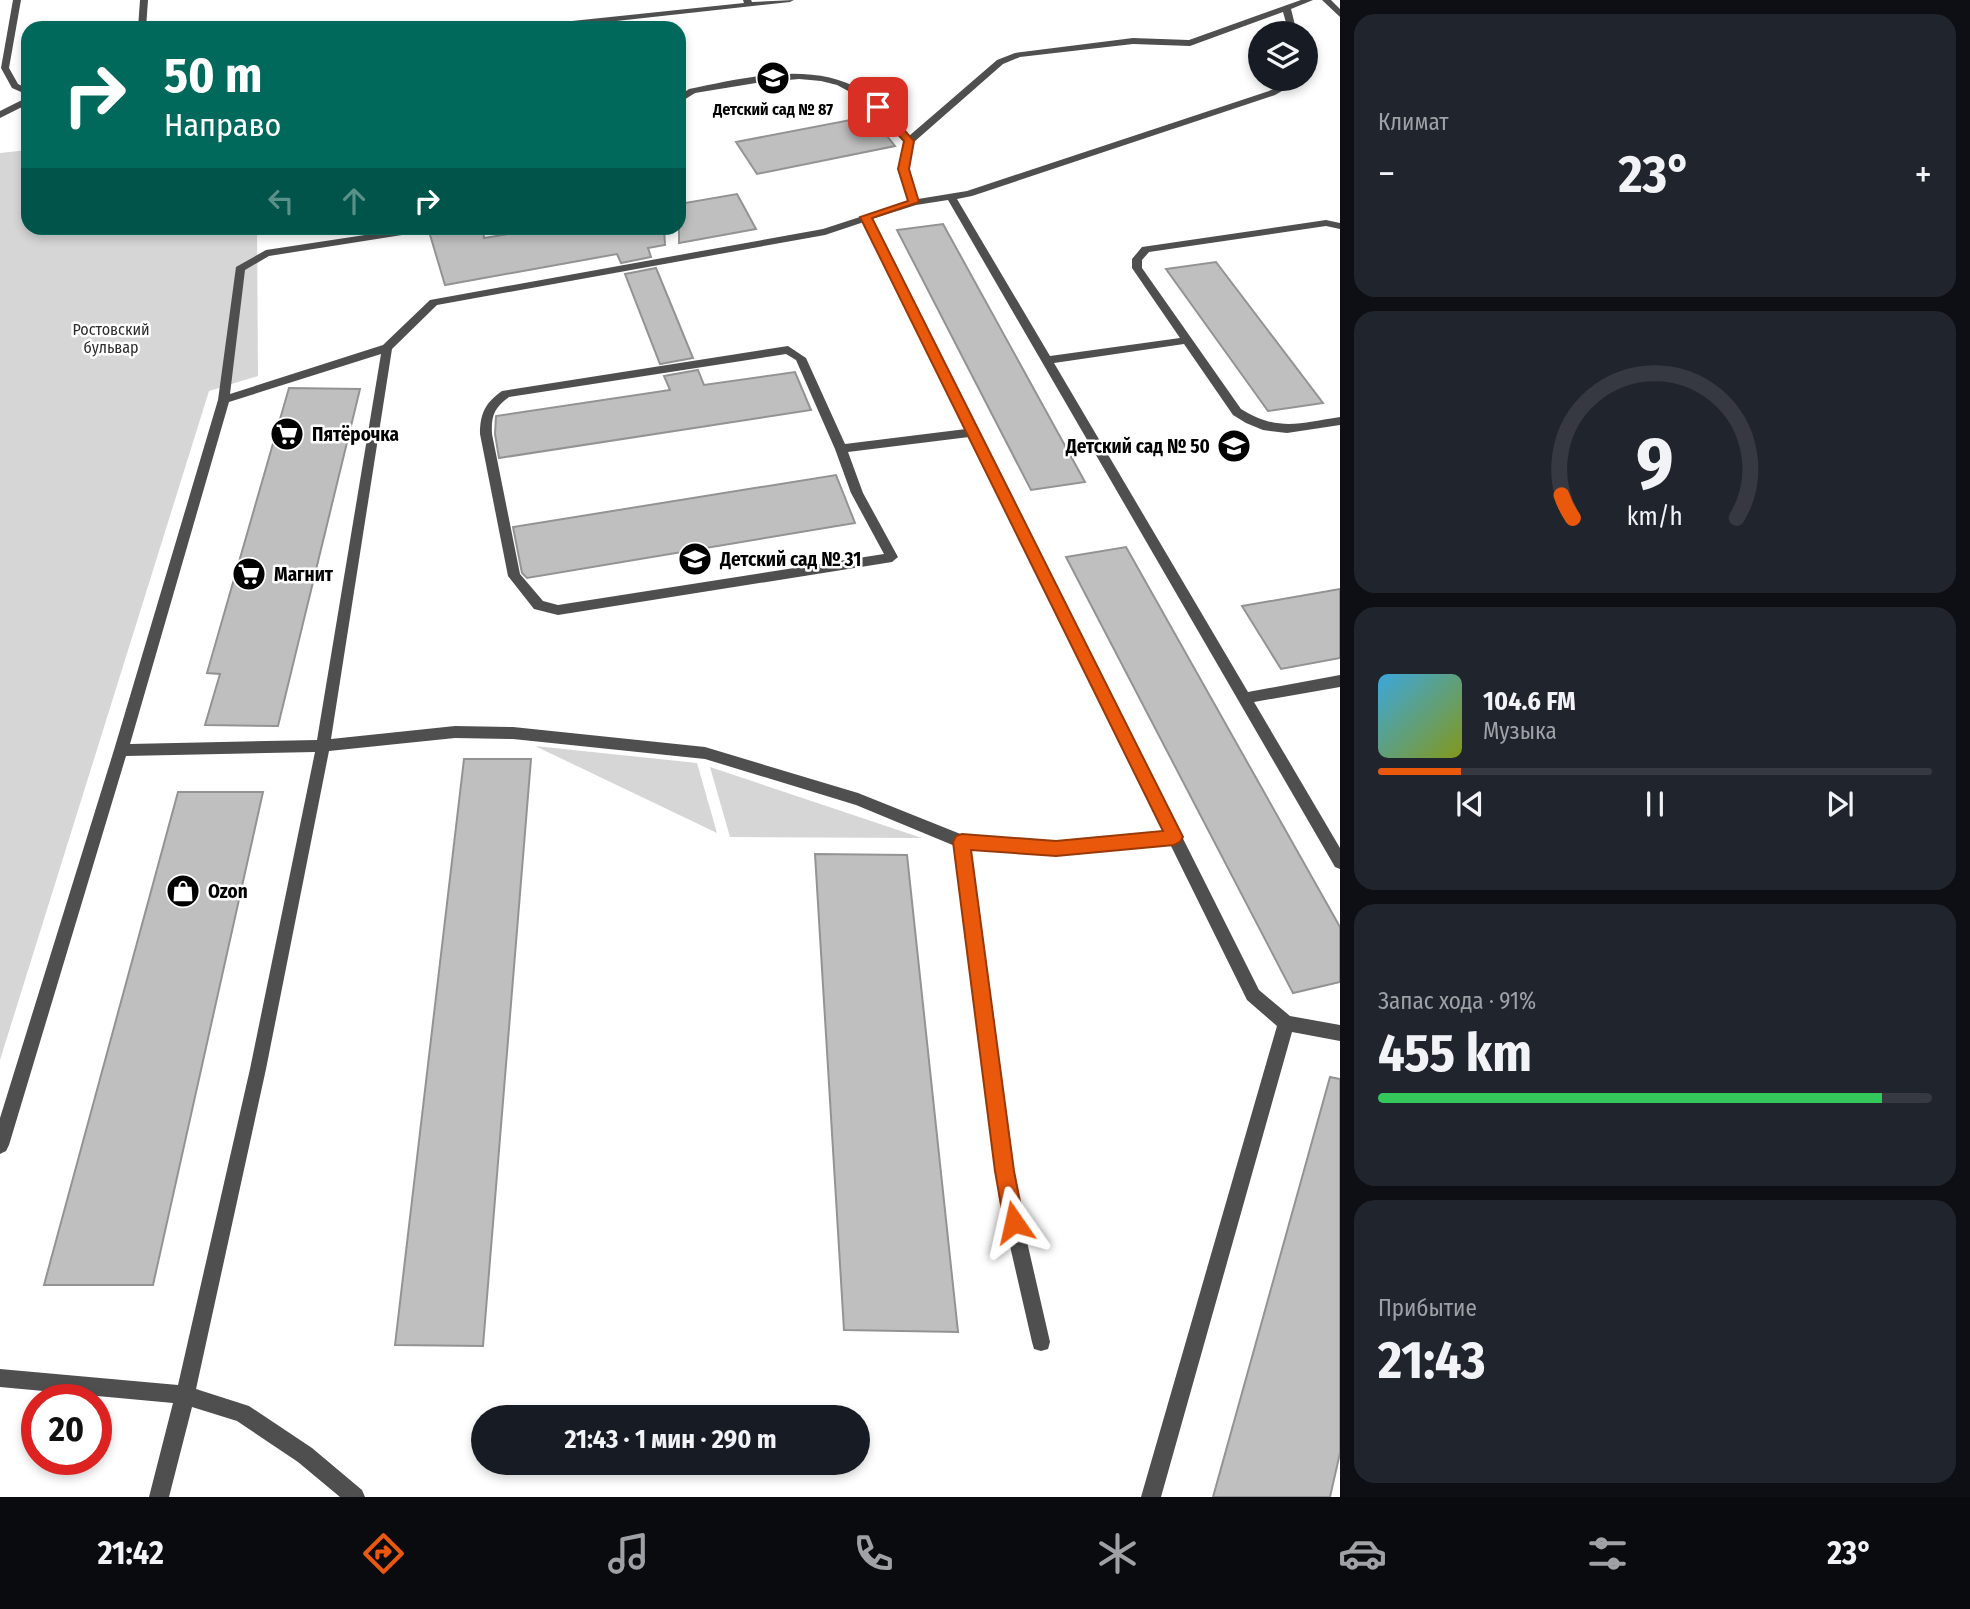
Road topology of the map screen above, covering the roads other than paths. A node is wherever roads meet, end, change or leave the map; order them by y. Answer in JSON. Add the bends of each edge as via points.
{"nodes":[{"id":1,"x":17,"y":0,"type":"edge"},
{"id":2,"x":144,"y":0,"type":"edge"},
{"id":3,"x":790,"y":0,"type":"edge"},
{"id":4,"x":1309,"y":0,"type":"edge"},
{"id":5,"x":1326,"y":0,"type":"edge"},
{"id":6,"x":748,"y":2,"type":"edge"},
{"id":7,"x":1286,"y":8,"type":"junction"},
{"id":8,"x":1340,"y":14,"type":"edge"},
{"id":9,"x":142,"y":21,"type":"edge"},
{"id":10,"x":596,"y":21,"type":"edge"},
{"id":11,"x":1290,"y":21,"type":"edge"},
{"id":12,"x":21,"y":89,"type":"edge"},
{"id":13,"x":1276,"y":91,"type":"edge"},
{"id":14,"x":686,"y":95,"type":"edge"},
{"id":15,"x":21,"y":104,"type":"edge"},
{"id":16,"x":0,"y":115,"type":"edge"},
{"id":17,"x":909,"y":141,"type":"junction"},
{"id":18,"x":952,"y":198,"type":"junction"},
{"id":19,"x":914,"y":202,"type":"junction"},
{"id":20,"x":866,"y":217,"type":"junction"},
{"id":21,"x":1340,"y":226,"type":"edge"},
{"id":22,"x":382,"y":235,"type":"edge"},
{"id":23,"x":1188,"y":340,"type":"junction"},
{"id":24,"x":387,"y":348,"type":"junction"},
{"id":25,"x":1046,"y":360,"type":"junction"},
{"id":26,"x":224,"y":400,"type":"junction"},
{"id":27,"x":1340,"y":421,"type":"edge"},
{"id":28,"x":972,"y":432,"type":"junction"},
{"id":29,"x":841,"y":449,"type":"junction"},
{"id":30,"x":1340,"y":681,"type":"edge"},
{"id":31,"x":1245,"y":698,"type":"junction"},
{"id":32,"x":323,"y":746,"type":"junction"},
{"id":33,"x":121,"y":750,"type":"junction"},
{"id":34,"x":1174,"y":837,"type":"junction"},
{"id":35,"x":962,"y":842,"type":"junction"},
{"id":36,"x":1340,"y":862,"type":"edge"},
{"id":37,"x":1286,"y":1023,"type":"junction"},
{"id":38,"x":1340,"y":1032,"type":"edge"},
{"id":39,"x":0,"y":1145,"type":"edge"},
{"id":40,"x":1041,"y":1342,"type":"dead end"},
{"id":41,"x":0,"y":1378,"type":"edge"},
{"id":42,"x":185,"y":1395,"type":"junction"},
{"id":43,"x":159,"y":1497,"type":"edge"},
{"id":44,"x":355,"y":1497,"type":"edge"},
{"id":45,"x":1151,"y":1497,"type":"edge"}],
"edges":[{"from":1,"to":12,"type":"lane","via":[[5,68]]},
{"from":2,"to":9,"type":"lane"},
{"from":3,"to":6,"type":"lane"},
{"from":4,"to":7,"type":"lane"},
{"from":5,"to":8,"type":"lane"},
{"from":6,"to":10,"type":"lane"},
{"from":7,"to":11,"type":"lane"},
{"from":7,"to":17,"type":"lane","via":[[1190,43],[1133,41],[1018,55],[1000,62]]},
{"from":13,"to":18,"type":"lane"},
{"from":14,"to":17,"type":"lane","via":[[807,75],[859,92]]},
{"from":15,"to":16,"type":"lane"},
{"from":17,"to":19,"type":"lane","via":[[904,169]]},
{"from":18,"to":19,"type":"lane"},
{"from":18,"to":25,"type":"lane"},
{"from":19,"to":20,"type":"lane"},
{"from":20,"to":24,"type":"lane","via":[[825,232],[434,302]]},
{"from":20,"to":28,"type":"lane"},
{"from":21,"to":23,"type":"lane","via":[[1326,223],[1146,249],[1137,258],[1137,268]]},
{"from":22,"to":26,"type":"lane","via":[[266,253],[240,269]]},
{"from":23,"to":25,"type":"lane"},
{"from":23,"to":27,"type":"lane","via":[[1237,412],[1255,425],[1275,430]]},
{"from":24,"to":26,"type":"lane"},
{"from":24,"to":32,"type":"lane"},
{"from":25,"to":31,"type":"lane"},
{"from":26,"to":33,"type":"lane"},
{"from":28,"to":29,"type":"lane"},
{"from":28,"to":34,"type":"lane"},
{"from":29,"to":29,"type":"lane","via":[[801,358],[788,350],[506,394],[485,414],[514,576],[539,605],[558,611],[891,557],[857,493]]},
{"from":30,"to":31,"type":"lane"},
{"from":31,"to":36,"type":"lane"},
{"from":32,"to":33,"type":"lane"},
{"from":32,"to":35,"type":"lane","via":[[454,732],[513,733],[705,753],[858,799]]},
{"from":32,"to":42,"type":"lane","via":[[258,1069]]},
{"from":33,"to":39,"type":"lane"},
{"from":34,"to":35,"type":"lane","via":[[1056,848]]},
{"from":34,"to":37,"type":"lane","via":[[1254,995]]},
{"from":35,"to":40,"type":"lane","via":[[1008,1198]]},
{"from":37,"to":38,"type":"lane"},
{"from":37,"to":45,"type":"lane"},
{"from":41,"to":42,"type":"lane"},
{"from":42,"to":43,"type":"lane"},
{"from":42,"to":44,"type":"lane","via":[[242,1413],[305,1455]]}]}
